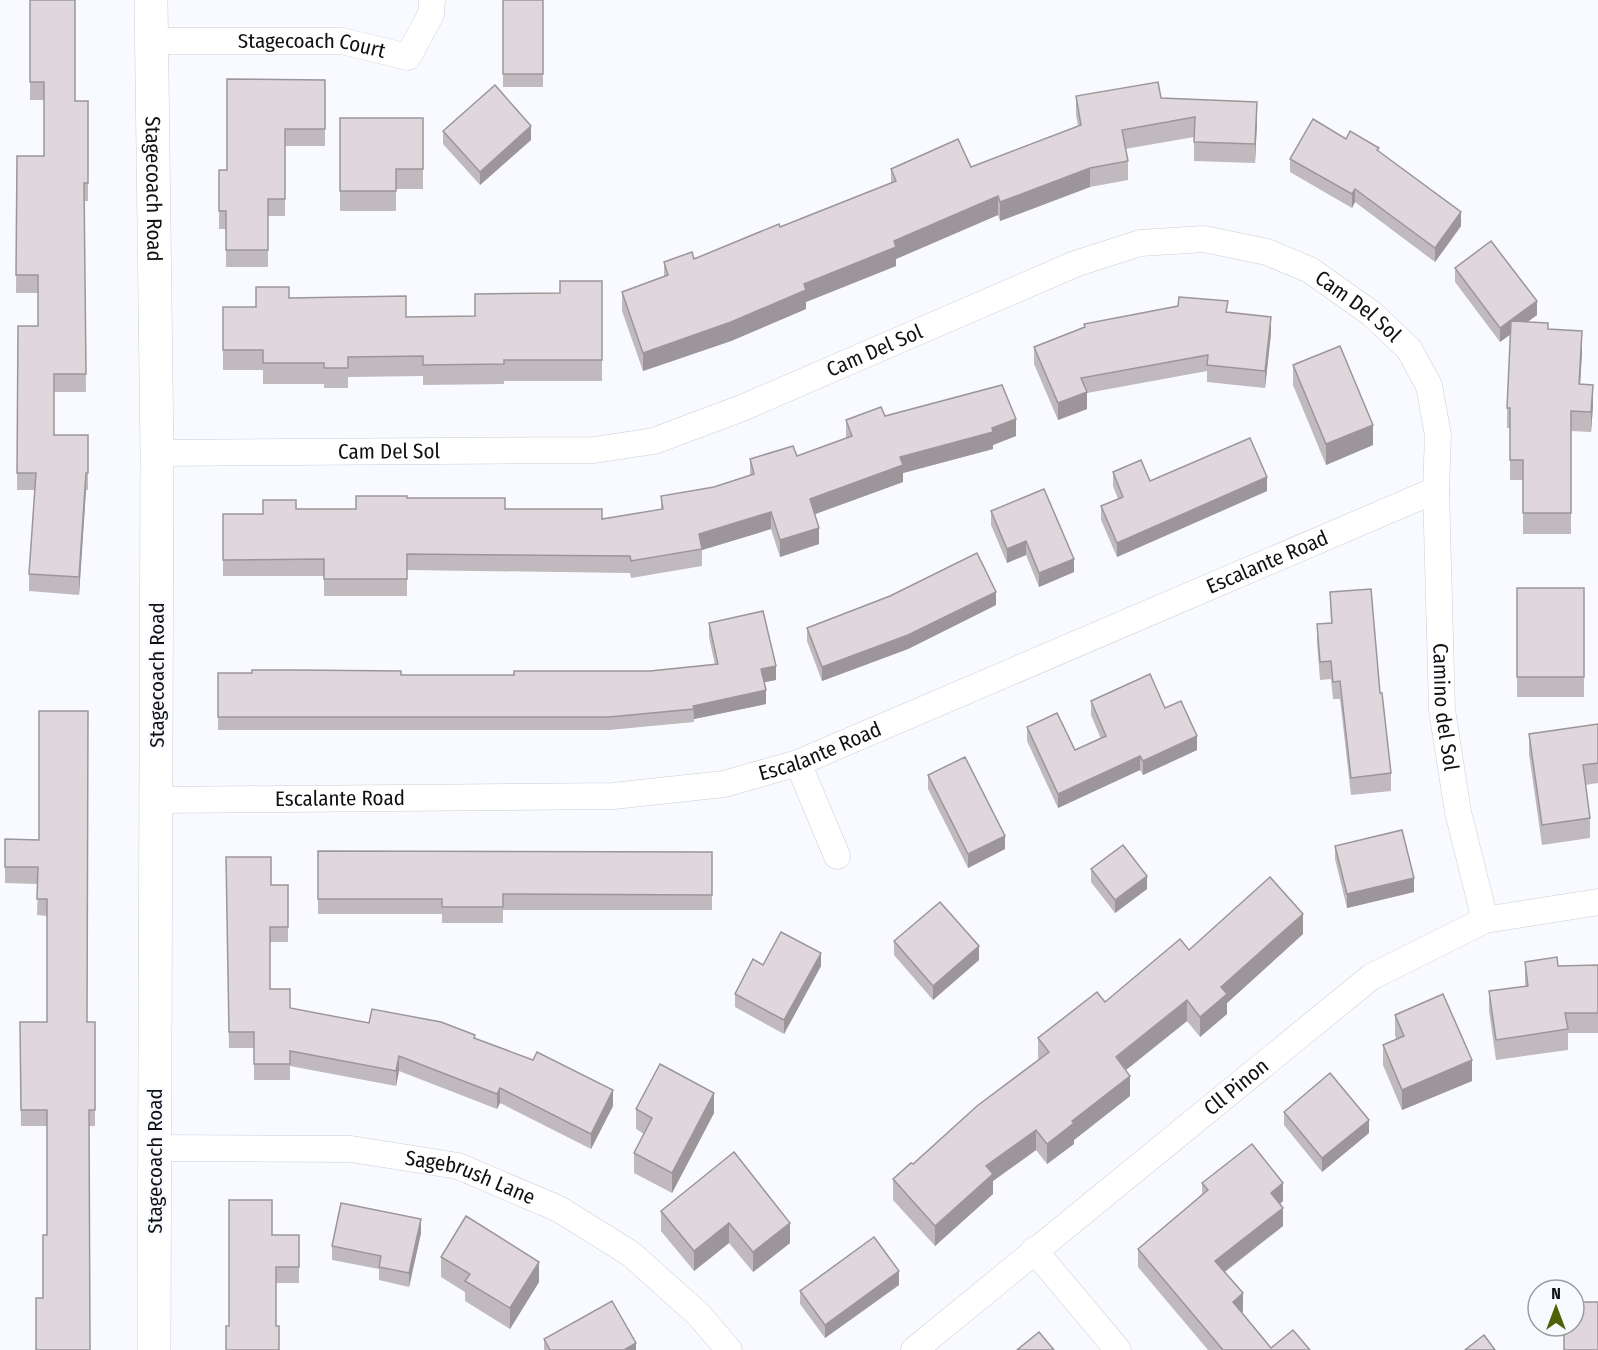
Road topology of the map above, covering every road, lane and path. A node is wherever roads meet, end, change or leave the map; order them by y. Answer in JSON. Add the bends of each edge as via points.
{"nodes":[{"id":1,"x":151,"y":0,"type":"edge"},
{"id":2,"x":432,"y":0,"type":"edge"},
{"id":3,"x":153,"y":40,"type":"junction"},
{"id":4,"x":157,"y":453,"type":"junction"},
{"id":5,"x":1436,"y":490,"type":"junction"},
{"id":6,"x":798,"y":763,"type":"junction"},
{"id":7,"x":156,"y":800,"type":"junction"},
{"id":8,"x":837,"y":856,"type":"dead end"},
{"id":9,"x":1598,"y":902,"type":"edge"},
{"id":10,"x":1485,"y":921,"type":"junction"},
{"id":11,"x":156,"y":1148,"type":"junction"},
{"id":12,"x":1034,"y":1250,"type":"junction"},
{"id":13,"x":154,"y":1350,"type":"edge"},
{"id":14,"x":729,"y":1350,"type":"edge"},
{"id":15,"x":914,"y":1350,"type":"edge"},
{"id":16,"x":1118,"y":1350,"type":"edge"}],
"edges":[{"from":1,"to":3,"type":"street","name":"Stagecoach Road"},
{"from":2,"to":3,"type":"street","name":"Stagecoach Court","via":[[431,14],[408,57],[342,41]]},
{"from":3,"to":4,"type":"street","name":"Stagecoach Road"},
{"from":4,"to":5,"type":"street","name":"Cam Del Sol","via":[[594,450],[654,441],[742,408],[1075,264],[1140,243],[1204,239],[1267,252],[1310,270],[1372,314],[1409,349],[1429,386],[1438,435]]},
{"from":4,"to":7,"type":"street","name":"Stagecoach Road"},
{"from":5,"to":6,"type":"street","name":"Escalante Road"},
{"from":5,"to":10,"type":"street","name":"Camino del Sol","via":[[1442,710],[1458,812]]},
{"from":6,"to":7,"type":"street","name":"Escalante Road","via":[[724,784],[613,796]]},
{"from":6,"to":8,"type":"street"},
{"from":7,"to":11,"type":"street","name":"Stagecoach Road"},
{"from":9,"to":10,"type":"street","name":"Cll Pinon"},
{"from":10,"to":12,"type":"street","name":"Cll Pinon","via":[[1371,977]]},
{"from":11,"to":13,"type":"street","name":"Stagecoach Road"},
{"from":11,"to":14,"type":"street","name":"Sagebrush Lane","via":[[351,1149],[458,1166],[559,1209],[631,1254],[698,1314]]},
{"from":12,"to":15,"type":"street","name":"Cll Pinon"},
{"from":12,"to":16,"type":"street"}]}
